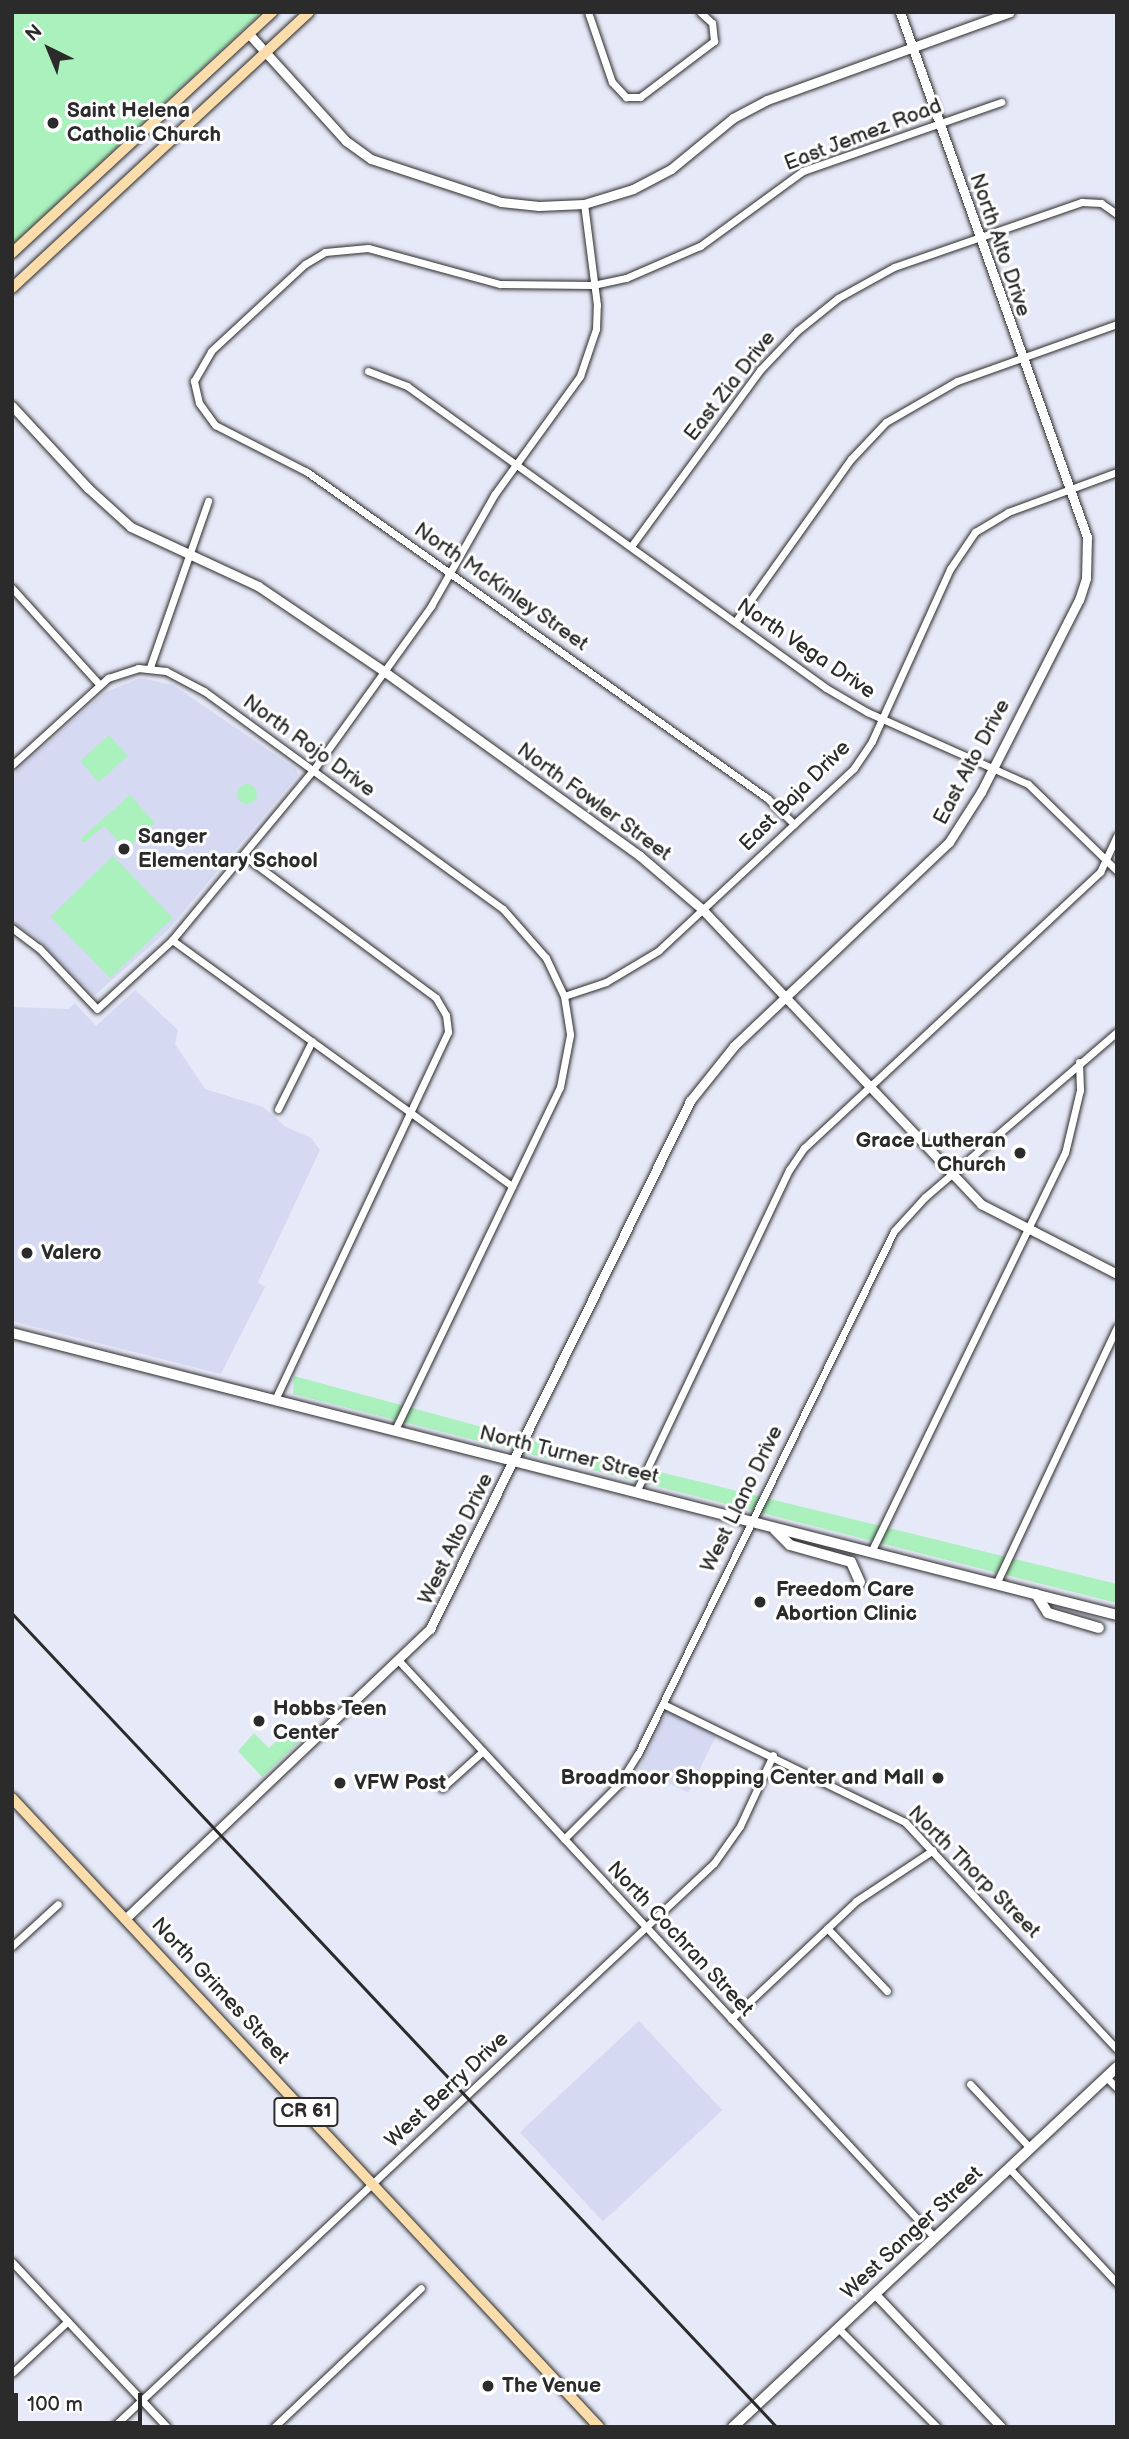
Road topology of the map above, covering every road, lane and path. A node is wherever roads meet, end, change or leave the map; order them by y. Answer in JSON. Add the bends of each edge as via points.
{"nodes":[{"id":1,"x":272,"y":12,"type":"edge"},
{"id":2,"x":309,"y":12,"type":"edge"},
{"id":3,"x":588,"y":12,"type":"edge"},
{"id":4,"x":900,"y":12,"type":"edge"},
{"id":5,"x":1010,"y":12,"type":"edge"},
{"id":6,"x":702,"y":13,"type":"edge"},
{"id":7,"x":248,"y":34,"type":"junction"},
{"id":8,"x":913,"y":46,"type":"junction"},
{"id":9,"x":265,"y":53,"type":"junction"},
{"id":10,"x":1001,"y":102,"type":"dead end"},
{"id":11,"x":939,"y":125,"type":"junction"},
{"id":12,"x":584,"y":204,"type":"junction"},
{"id":13,"x":1117,"y":214,"type":"edge"},
{"id":14,"x":978,"y":236,"type":"junction"},
{"id":15,"x":12,"y":253,"type":"edge"},
{"id":16,"x":593,"y":285,"type":"junction"},
{"id":17,"x":13,"y":286,"type":"edge"},
{"id":18,"x":1117,"y":324,"type":"edge"},
{"id":19,"x":1021,"y":358,"type":"junction"},
{"id":20,"x":368,"y":371,"type":"dead end"},
{"id":21,"x":194,"y":381,"type":"joint"},
{"id":22,"x":12,"y":406,"type":"edge"},
{"id":23,"x":516,"y":462,"type":"junction"},
{"id":24,"x":1117,"y":472,"type":"edge"},
{"id":25,"x":1070,"y":489,"type":"junction"},
{"id":26,"x":208,"y":501,"type":"dead end"},
{"id":27,"x":632,"y":545,"type":"junction"},
{"id":28,"x":190,"y":555,"type":"junction"},
{"id":29,"x":451,"y":572,"type":"junction"},
{"id":30,"x":12,"y":589,"type":"edge"},
{"id":31,"x":735,"y":622,"type":"junction"},
{"id":32,"x":150,"y":667,"type":"junction"},
{"id":33,"x":385,"y":671,"type":"junction"},
{"id":34,"x":99,"y":684,"type":"junction"},
{"id":35,"x":883,"y":719,"type":"junction"},
{"id":36,"x":12,"y":765,"type":"edge"},
{"id":37,"x":993,"y":766,"type":"junction"},
{"id":38,"x":314,"y":769,"type":"junction"},
{"id":39,"x":794,"y":824,"type":"junction"},
{"id":40,"x":1117,"y":836,"type":"edge"},
{"id":41,"x":243,"y":855,"type":"junction"},
{"id":42,"x":1108,"y":862,"type":"junction"},
{"id":43,"x":1117,"y":871,"type":"edge"},
{"id":44,"x":703,"y":910,"type":"junction"},
{"id":45,"x":12,"y":928,"type":"edge"},
{"id":46,"x":172,"y":940,"type":"junction"},
{"id":47,"x":564,"y":996,"type":"junction"},
{"id":48,"x":786,"y":998,"type":"junction"},
{"id":49,"x":1117,"y":1032,"type":"edge"},
{"id":50,"x":312,"y":1041,"type":"junction"},
{"id":51,"x":1079,"y":1062,"type":"junction"},
{"id":52,"x":869,"y":1087,"type":"junction"},
{"id":53,"x":278,"y":1109,"type":"dead end"},
{"id":54,"x":412,"y":1113,"type":"junction"},
{"id":55,"x":951,"y":1174,"type":"junction"},
{"id":56,"x":512,"y":1186,"type":"junction"},
{"id":57,"x":1027,"y":1229,"type":"junction"},
{"id":58,"x":1117,"y":1274,"type":"edge"},
{"id":59,"x":1117,"y":1327,"type":"edge"},
{"id":60,"x":12,"y":1333,"type":"edge"},
{"id":61,"x":275,"y":1400,"type":"junction"},
{"id":62,"x":395,"y":1430,"type":"junction"},
{"id":63,"x":514,"y":1461,"type":"junction"},
{"id":64,"x":636,"y":1492,"type":"junction"},
{"id":65,"x":751,"y":1522,"type":"junction"},
{"id":66,"x":775,"y":1530,"type":"junction"},
{"id":67,"x":871,"y":1552,"type":"junction"},
{"id":68,"x":860,"y":1582,"type":"dead end"},
{"id":69,"x":996,"y":1584,"type":"junction"},
{"id":70,"x":1036,"y":1594,"type":"junction"},
{"id":71,"x":1116,"y":1614,"type":"edge"},
{"id":72,"x":1099,"y":1628,"type":"dead end"},
{"id":73,"x":400,"y":1662,"type":"junction"},
{"id":74,"x":663,"y":1704,"type":"junction"},
{"id":75,"x":483,"y":1751,"type":"junction"},
{"id":76,"x":774,"y":1755,"type":"junction"},
{"id":77,"x":442,"y":1788,"type":"dead end"},
{"id":78,"x":12,"y":1798,"type":"edge"},
{"id":79,"x":564,"y":1839,"type":"junction"},
{"id":80,"x":933,"y":1850,"type":"junction"},
{"id":81,"x":58,"y":1904,"type":"dead end"},
{"id":82,"x":125,"y":1919,"type":"junction"},
{"id":83,"x":646,"y":1928,"type":"junction"},
{"id":84,"x":827,"y":1928,"type":"junction"},
{"id":85,"x":12,"y":1946,"type":"edge"},
{"id":86,"x":887,"y":1991,"type":"dead end"},
{"id":87,"x":731,"y":2018,"type":"junction"},
{"id":88,"x":1117,"y":2049,"type":"edge"},
{"id":89,"x":1117,"y":2067,"type":"edge"},
{"id":90,"x":1106,"y":2077,"type":"junction"},
{"id":91,"x":970,"y":2084,"type":"dead end"},
{"id":92,"x":1117,"y":2088,"type":"edge"},
{"id":93,"x":1030,"y":2148,"type":"junction"},
{"id":94,"x":1009,"y":2168,"type":"junction"},
{"id":95,"x":373,"y":2185,"type":"junction"},
{"id":96,"x":935,"y":2238,"type":"junction"},
{"id":97,"x":12,"y":2262,"type":"edge"},
{"id":98,"x":1117,"y":2283,"type":"edge"},
{"id":99,"x":421,"y":2288,"type":"dead end"},
{"id":100,"x":875,"y":2294,"type":"junction"},
{"id":101,"x":68,"y":2321,"type":"junction"},
{"id":102,"x":838,"y":2328,"type":"junction"},
{"id":103,"x":12,"y":2373,"type":"edge"},
{"id":104,"x":141,"y":2400,"type":"junction"},
{"id":105,"x":113,"y":2427,"type":"edge"},
{"id":106,"x":167,"y":2427,"type":"edge"},
{"id":107,"x":274,"y":2427,"type":"edge"},
{"id":108,"x":599,"y":2427,"type":"edge"},
{"id":109,"x":733,"y":2427,"type":"edge"},
{"id":110,"x":937,"y":2427,"type":"edge"},
{"id":111,"x":1001,"y":2427,"type":"edge"}],
"edges":[{"from":1,"to":7,"type":"main road"},
{"from":2,"to":9,"type":"main road"},
{"from":3,"to":6,"type":"street","via":[[611,82],[618,92],[633,97],[650,92],[713,41],[712,23]]},
{"from":4,"to":8,"type":"street","name":"North Alto Drive"},
{"from":5,"to":8,"type":"street"},
{"from":7,"to":9,"type":"street"},
{"from":7,"to":15,"type":"main road"},
{"from":8,"to":11,"type":"street","name":"North Alto Drive"},
{"from":8,"to":12,"type":"street","via":[[767,100],[733,118],[671,169],[633,190]]},
{"from":9,"to":12,"type":"street","via":[[346,141],[384,166],[501,202]]},
{"from":9,"to":17,"type":"main road"},
{"from":10,"to":11,"type":"street","name":"East Jemez Road"},
{"from":11,"to":14,"type":"street","name":"North Alto Drive"},
{"from":11,"to":16,"type":"street","name":"East Jemez Road","via":[[803,171],[679,259]]},
{"from":12,"to":16,"type":"street"},
{"from":13,"to":14,"type":"street","name":"East Zia Drive","via":[[1101,203],[1082,202]]},
{"from":14,"to":19,"type":"street","name":"North Alto Drive"},
{"from":14,"to":27,"type":"street","name":"East Zia Drive","via":[[865,282],[797,331],[748,384]]},
{"from":16,"to":21,"type":"street","name":"East Jemez Road","via":[[500,285],[392,253],[342,248],[305,264],[211,351]]},
{"from":16,"to":23,"type":"street","via":[[596,329],[587,362]]},
{"from":18,"to":19,"type":"street"},
{"from":19,"to":25,"type":"street","name":"North Alto Drive"},
{"from":19,"to":31,"type":"street","via":[[930,393],[886,422],[851,458]]},
{"from":20,"to":23,"type":"street","name":"North Vega Drive","via":[[407,386]]},
{"from":21,"to":29,"type":"street","name":"North McKinley Street","via":[[199,403],[215,425],[307,472]]},
{"from":22,"to":28,"type":"street","name":"North Fowler Street","via":[[110,510],[158,542]]},
{"from":23,"to":27,"type":"street","name":"North Vega Drive"},
{"from":23,"to":29,"type":"street"},
{"from":24,"to":25,"type":"street","name":"East Baja Drive"},
{"from":25,"to":35,"type":"street","name":"East Baja Drive","via":[[994,518],[968,539]]},
{"from":25,"to":37,"type":"street","name":"East Alto Drive","via":[[1087,537],[1086,578]]},
{"from":26,"to":28,"type":"street"},
{"from":27,"to":31,"type":"street","name":"North Vega Drive"},
{"from":28,"to":32,"type":"street"},
{"from":28,"to":33,"type":"street","name":"North Fowler Street","via":[[258,586]]},
{"from":29,"to":33,"type":"street"},
{"from":29,"to":39,"type":"street","name":"North McKinley Street","via":[[767,798]]},
{"from":30,"to":34,"type":"street"},
{"from":31,"to":35,"type":"street","name":"North Vega Drive","via":[[826,688]]},
{"from":32,"to":34,"type":"street","via":[[127,670]]},
{"from":32,"to":38,"type":"street","name":"North Rojo Drive","via":[[183,678]]},
{"from":33,"to":38,"type":"street"},
{"from":33,"to":44,"type":"street","name":"North Fowler Street","via":[[640,856]]},
{"from":34,"to":36,"type":"street"},
{"from":35,"to":37,"type":"street","name":"North Vega Drive"},
{"from":35,"to":39,"type":"street","name":"East Baja Drive","via":[[854,768]]},
{"from":37,"to":42,"type":"street","name":"North Vega Drive","via":[[1037,791]]},
{"from":37,"to":48,"type":"street","name":"East Alto Drive","via":[[966,817],[932,861]]},
{"from":38,"to":41,"type":"street"},
{"from":38,"to":47,"type":"street","name":"North Rojo Drive","via":[[515,918],[546,958]]},
{"from":39,"to":44,"type":"street","name":"East Baja Drive"},
{"from":40,"to":42,"type":"street"},
{"from":41,"to":46,"type":"street"},
{"from":41,"to":54,"type":"street","via":[[436,998],[446,1015],[444,1044]]},
{"from":42,"to":43,"type":"street","name":"North Vega Drive"},
{"from":42,"to":52,"type":"street"},
{"from":44,"to":47,"type":"street","name":"East Baja Drive","via":[[633,968]]},
{"from":44,"to":48,"type":"street","name":"North Fowler Street"},
{"from":45,"to":46,"type":"street","via":[[39,948],[97,1009]]},
{"from":46,"to":50,"type":"street"},
{"from":47,"to":56,"type":"street","name":"North Rojo Drive","via":[[570,1035],[566,1066]]},
{"from":48,"to":52,"type":"street","name":"North Fowler Street"},
{"from":48,"to":63,"type":"street","name":"West Alto Drive","via":[[720,1062],[690,1101]]},
{"from":49,"to":51,"type":"street","name":"West Llano Drive"},
{"from":50,"to":53,"type":"street"},
{"from":50,"to":54,"type":"street"},
{"from":51,"to":55,"type":"street","name":"West Llano Drive"},
{"from":51,"to":57,"type":"street","via":[[1080,1090],[1065,1153]]},
{"from":52,"to":55,"type":"street","name":"North Fowler Street"},
{"from":52,"to":64,"type":"street","via":[[818,1134],[789,1170]]},
{"from":54,"to":56,"type":"street"},
{"from":54,"to":61,"type":"street"},
{"from":55,"to":57,"type":"street","name":"North Fowler Street","via":[[981,1203]]},
{"from":55,"to":65,"type":"street","name":"West Llano Drive","via":[[905,1217],[885,1245]]},
{"from":56,"to":62,"type":"street","name":"North Rojo Drive"},
{"from":57,"to":58,"type":"street","name":"North Fowler Street"},
{"from":57,"to":67,"type":"street"},
{"from":59,"to":69,"type":"street"},
{"from":60,"to":61,"type":"main road","name":"North Turner Street"},
{"from":61,"to":62,"type":"main road","name":"North Turner Street"},
{"from":62,"to":63,"type":"main road","name":"North Turner Street"},
{"from":63,"to":64,"type":"main road","name":"North Turner Street"},
{"from":63,"to":73,"type":"street","name":"West Alto Drive","via":[[443,1608]]},
{"from":64,"to":65,"type":"main road","name":"North Turner Street"},
{"from":65,"to":66,"type":"main road","name":"North Turner Street"},
{"from":65,"to":74,"type":"street","name":"West Llano Drive"},
{"from":66,"to":67,"type":"main road","name":"North Turner Street"},
{"from":66,"to":68,"type":"main road","via":[[790,1545],[851,1562]]},
{"from":67,"to":69,"type":"main road","name":"North Turner Street"},
{"from":69,"to":70,"type":"main road","name":"North Turner Street"},
{"from":70,"to":71,"type":"main road","name":"North Turner Street"},
{"from":70,"to":72,"type":"main road","via":[[1048,1613]]},
{"from":73,"to":75,"type":"street","name":"North Cochran Street"},
{"from":73,"to":82,"type":"street","name":"West Alto Drive"},
{"from":74,"to":76,"type":"street","name":"North Thorp Street"},
{"from":74,"to":79,"type":"street","name":"West Llano Drive","via":[[620,1784]]},
{"from":75,"to":77,"type":"street"},
{"from":75,"to":79,"type":"street","name":"North Cochran Street"},
{"from":76,"to":80,"type":"street","name":"North Thorp Street","via":[[901,1819]]},
{"from":76,"to":83,"type":"street","name":"West Berry Drive","via":[[728,1847]]},
{"from":78,"to":82,"type":"main road","name":"North Grimes Street","number":"CR 61"},
{"from":79,"to":83,"type":"street","name":"North Cochran Street"},
{"from":80,"to":84,"type":"street","via":[[877,1885]]},
{"from":80,"to":88,"type":"street","name":"North Thorp Street"},
{"from":81,"to":85,"type":"street"},
{"from":82,"to":95,"type":"main road","name":"North Grimes Street","number":"CR 61"},
{"from":83,"to":87,"type":"street","name":"North Cochran Street"},
{"from":83,"to":95,"type":"street","name":"West Berry Drive"},
{"from":84,"to":86,"type":"street"},
{"from":84,"to":87,"type":"street"},
{"from":87,"to":96,"type":"street","name":"North Cochran Street"},
{"from":89,"to":90,"type":"main road","name":"West Sanger Street"},
{"from":90,"to":92,"type":"street"},
{"from":90,"to":93,"type":"main road","name":"West Sanger Street"},
{"from":91,"to":93,"type":"street"},
{"from":93,"to":94,"type":"main road","name":"West Sanger Street"},
{"from":94,"to":96,"type":"main road","name":"West Sanger Street"},
{"from":94,"to":98,"type":"street"},
{"from":95,"to":104,"type":"street","name":"West Berry Drive"},
{"from":95,"to":108,"type":"main road","name":"North Grimes Street","number":"CR 61"},
{"from":96,"to":100,"type":"main road","name":"West Sanger Street"},
{"from":97,"to":101,"type":"street"},
{"from":99,"to":107,"type":"street"},
{"from":100,"to":102,"type":"main road","name":"West Sanger Street"},
{"from":100,"to":111,"type":"street"},
{"from":101,"to":103,"type":"street"},
{"from":101,"to":104,"type":"street"},
{"from":102,"to":109,"type":"main road","name":"West Sanger Street"},
{"from":102,"to":110,"type":"street"},
{"from":104,"to":105,"type":"street","name":"West Berry Drive"},
{"from":104,"to":106,"type":"street"}]}
